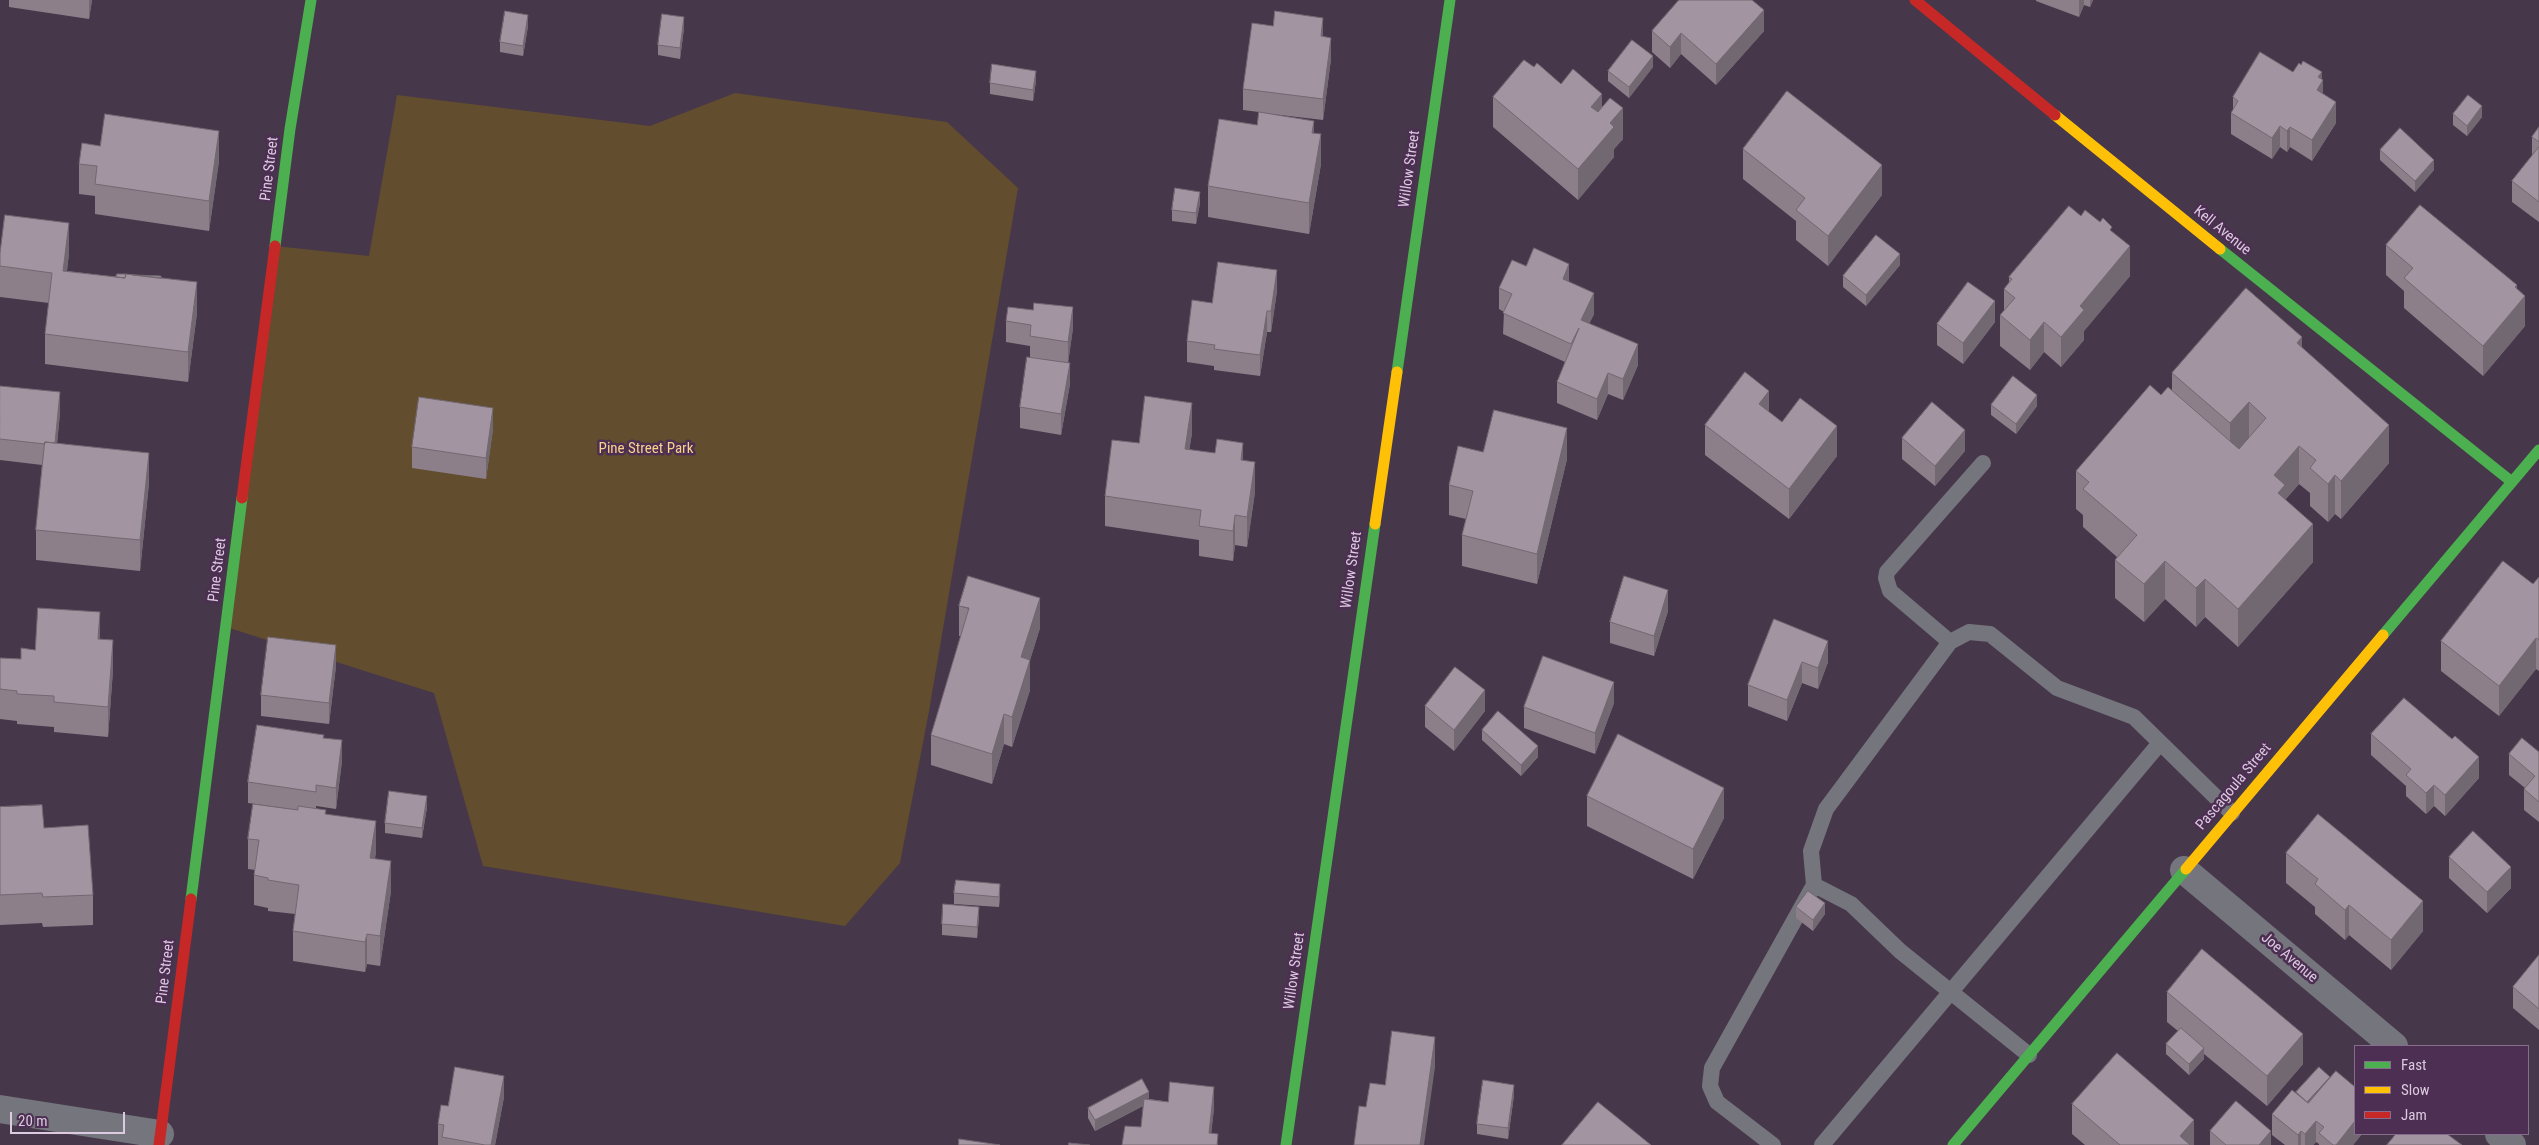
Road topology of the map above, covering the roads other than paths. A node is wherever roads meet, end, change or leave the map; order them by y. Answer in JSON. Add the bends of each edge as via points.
{"nodes":[{"id":1,"x":311,"y":0,"type":"edge"},
{"id":2,"x":1450,"y":0,"type":"edge"},
{"id":3,"x":1915,"y":0,"type":"edge"},
{"id":4,"x":2539,"y":450,"type":"edge"},
{"id":5,"x":1983,"y":463,"type":"dead end"},
{"id":6,"x":2512,"y":482,"type":"junction"},
{"id":7,"x":1950,"y":642,"type":"junction"},
{"id":8,"x":2160,"y":743,"type":"junction"},
{"id":9,"x":2232,"y":813,"type":"junction"},
{"id":10,"x":2184,"y":870,"type":"junction"},
{"id":11,"x":1814,"y":885,"type":"junction"},
{"id":12,"x":1951,"y":992,"type":"junction"},
{"id":13,"x":2393,"y":1045,"type":"edge"},
{"id":14,"x":2029,"y":1055,"type":"junction"},
{"id":15,"x":0,"y":1109,"type":"edge"},
{"id":16,"x":2500,"y":1135,"type":"edge"},
{"id":17,"x":160,"y":1140,"type":"edge"},
{"id":18,"x":1286,"y":1145,"type":"edge"},
{"id":19,"x":1773,"y":1145,"type":"edge"},
{"id":20,"x":1822,"y":1145,"type":"edge"},
{"id":21,"x":1953,"y":1145,"type":"edge"},
{"id":22,"x":2512,"y":1145,"type":"edge"}],
"edges":[{"from":1,"to":17,"type":"street","name":"Pine Street","via":[[289,139]]},
{"from":2,"to":18,"type":"street","name":"Willow Street"},
{"from":3,"to":6,"type":"street","name":"Kell Avenue"},
{"from":4,"to":6,"type":"street","name":"Pascagoula Street"},
{"from":5,"to":7,"type":"lane","via":[[1887,572],[1890,591]]},
{"from":6,"to":9,"type":"street","name":"Pascagoula Street"},
{"from":7,"to":8,"type":"lane","via":[[1969,632],[1990,634],[2057,688],[2134,718]]},
{"from":7,"to":11,"type":"lane","via":[[1826,809],[1810,851]]},
{"from":8,"to":9,"type":"lane"},
{"from":8,"to":12,"type":"lane"},
{"from":9,"to":10,"type":"street","name":"Pascagoula Street"},
{"from":10,"to":13,"type":"street","name":"Joe Avenue"},
{"from":10,"to":14,"type":"street","name":"Pascagoula Street"},
{"from":11,"to":12,"type":"lane","via":[[1851,904]]},
{"from":11,"to":19,"type":"lane","via":[[1712,1068],[1710,1086],[1717,1102]]},
{"from":12,"to":14,"type":"lane"},
{"from":12,"to":20,"type":"lane"},
{"from":14,"to":21,"type":"street","name":"Pascagoula Street"},
{"from":15,"to":17,"type":"street"},
{"from":16,"to":22,"type":"street"}]}
